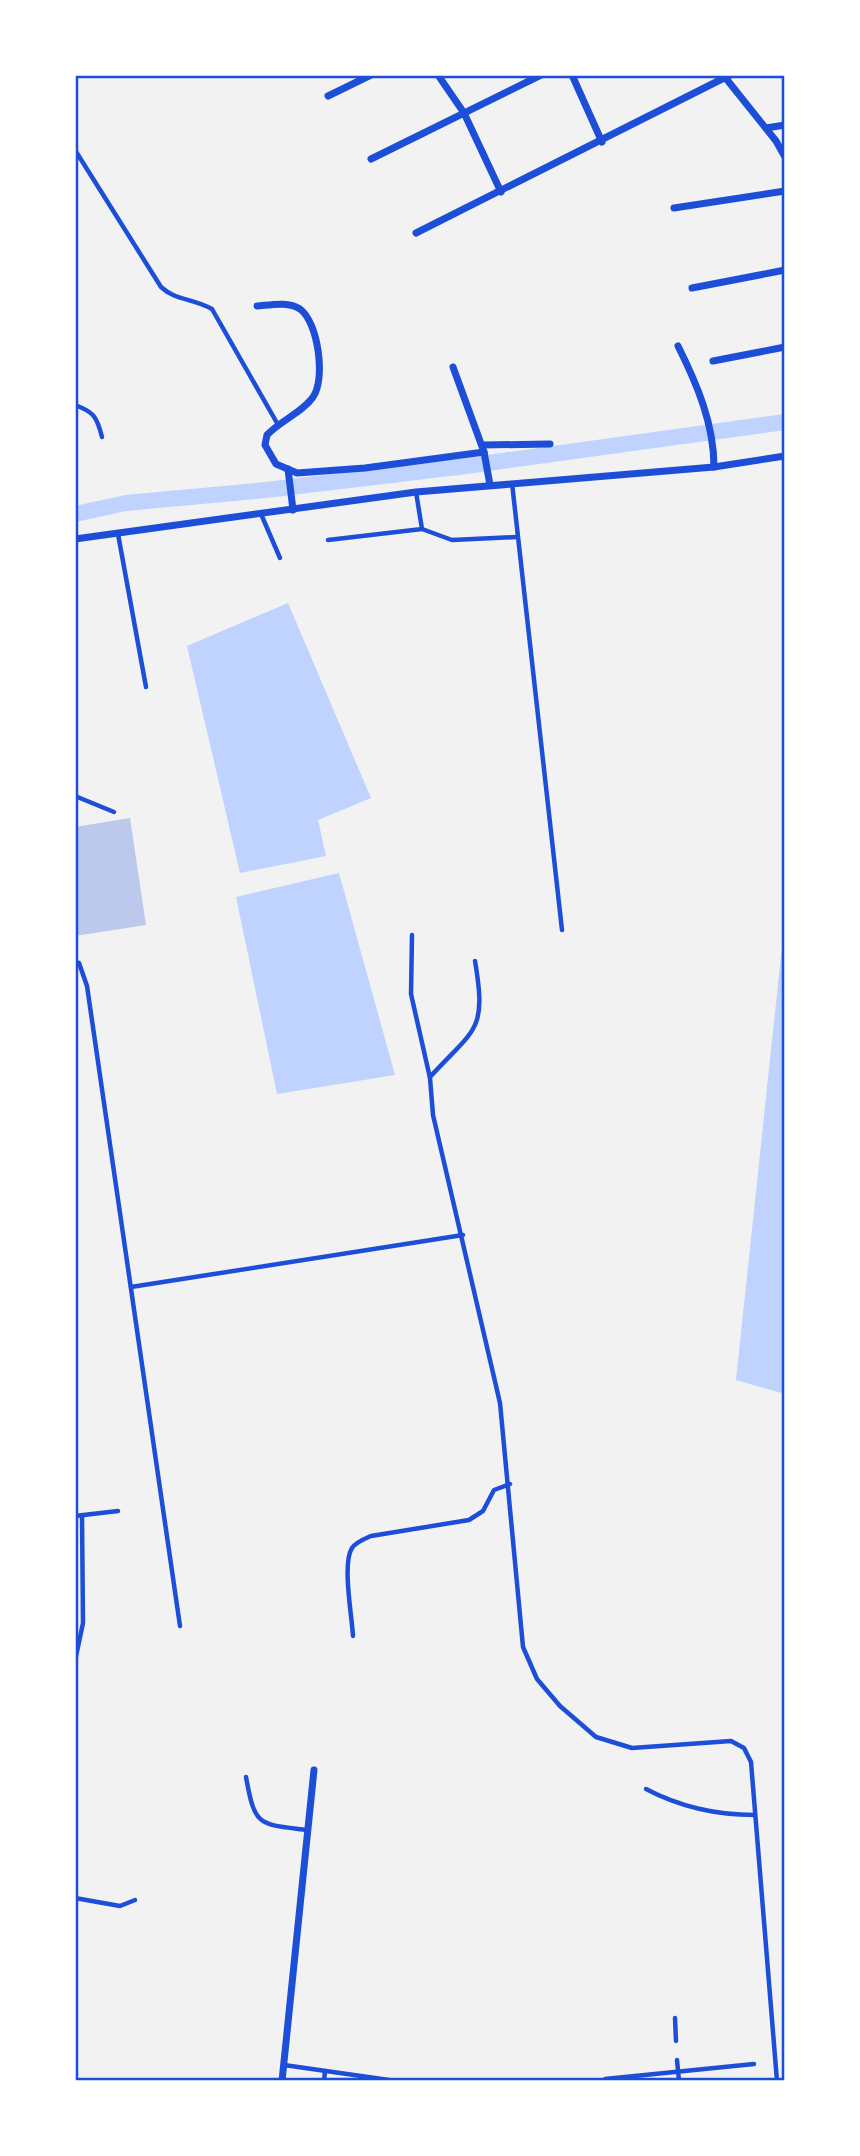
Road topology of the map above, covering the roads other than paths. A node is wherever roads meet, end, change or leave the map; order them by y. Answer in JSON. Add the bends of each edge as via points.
{"nodes":[{"id":1,"x":371,"y":75,"type":"edge"},
{"id":2,"x":438,"y":75,"type":"edge"},
{"id":3,"x":541,"y":75,"type":"edge"},
{"id":4,"x":572,"y":75,"type":"edge"},
{"id":5,"x":726,"y":76,"type":"edge"},
{"id":6,"x":328,"y":96,"type":"dead end"},
{"id":7,"x":464,"y":113,"type":"junction"},
{"id":8,"x":785,"y":125,"type":"edge"},
{"id":9,"x":766,"y":128,"type":"junction"},
{"id":10,"x":602,"y":142,"type":"junction"},
{"id":11,"x":75,"y":150,"type":"edge"},
{"id":12,"x":785,"y":157,"type":"edge"},
{"id":13,"x":371,"y":159,"type":"dead end"},
{"id":14,"x":785,"y":191,"type":"edge"},
{"id":15,"x":500,"y":192,"type":"junction"},
{"id":16,"x":674,"y":208,"type":"dead end"},
{"id":17,"x":416,"y":233,"type":"dead end"},
{"id":18,"x":785,"y":270,"type":"edge"},
{"id":19,"x":692,"y":288,"type":"dead end"},
{"id":20,"x":257,"y":306,"type":"dead end"},
{"id":21,"x":678,"y":346,"type":"dead end"},
{"id":22,"x":785,"y":347,"type":"edge"},
{"id":23,"x":713,"y":361,"type":"dead end"},
{"id":24,"x":453,"y":367,"type":"dead end"},
{"id":25,"x":75,"y":405,"type":"edge"},
{"id":26,"x":277,"y":423,"type":"junction"},
{"id":27,"x":102,"y":437,"type":"dead end"},
{"id":28,"x":550,"y":444,"type":"dead end"},
{"id":29,"x":485,"y":452,"type":"junction"},
{"id":30,"x":785,"y":456,"type":"edge"},
{"id":31,"x":714,"y":467,"type":"junction"},
{"id":32,"x":288,"y":469,"type":"junction"},
{"id":33,"x":512,"y":482,"type":"junction"},
{"id":34,"x":490,"y":485,"type":"junction"},
{"id":35,"x":416,"y":492,"type":"junction"},
{"id":36,"x":293,"y":508,"type":"junction"},
{"id":37,"x":261,"y":513,"type":"junction"},
{"id":38,"x":422,"y":529,"type":"junction"},
{"id":39,"x":118,"y":534,"type":"junction"},
{"id":40,"x":517,"y":537,"type":"junction"},
{"id":41,"x":75,"y":539,"type":"edge"},
{"id":42,"x":328,"y":540,"type":"dead end"},
{"id":43,"x":280,"y":558,"type":"dead end"},
{"id":44,"x":146,"y":687,"type":"dead end"},
{"id":45,"x":75,"y":796,"type":"edge"},
{"id":46,"x":114,"y":812,"type":"dead end"},
{"id":47,"x":562,"y":930,"type":"dead end"},
{"id":48,"x":412,"y":935,"type":"dead end"},
{"id":49,"x":475,"y":961,"type":"dead end"},
{"id":50,"x":75,"y":962,"type":"edge"},
{"id":51,"x":430,"y":1078,"type":"junction"},
{"id":52,"x":463,"y":1236,"type":"junction"},
{"id":53,"x":131,"y":1287,"type":"junction"},
{"id":54,"x":510,"y":1484,"type":"junction"},
{"id":55,"x":118,"y":1511,"type":"dead end"},
{"id":56,"x":75,"y":1516,"type":"edge"},
{"id":57,"x":82,"y":1516,"type":"junction"},
{"id":58,"x":180,"y":1626,"type":"dead end"},
{"id":59,"x":353,"y":1636,"type":"dead end"},
{"id":60,"x":75,"y":1661,"type":"edge"},
{"id":61,"x":314,"y":1770,"type":"dead end"},
{"id":62,"x":246,"y":1777,"type":"dead end"},
{"id":63,"x":646,"y":1789,"type":"dead end"},
{"id":64,"x":755,"y":1815,"type":"junction"},
{"id":65,"x":307,"y":1830,"type":"junction"},
{"id":66,"x":75,"y":1898,"type":"edge"},
{"id":67,"x":135,"y":1900,"type":"dead end"},
{"id":68,"x":675,"y":2018,"type":"dead end"},
{"id":69,"x":677,"y":2041,"type":"dead end"},
{"id":70,"x":677,"y":2060,"type":"dead end"},
{"id":71,"x":754,"y":2064,"type":"dead end"},
{"id":72,"x":283,"y":2065,"type":"junction"},
{"id":73,"x":325,"y":2071,"type":"junction"},
{"id":74,"x":678,"y":2072,"type":"junction"},
{"id":75,"x":605,"y":2079,"type":"edge"},
{"id":76,"x":282,"y":2081,"type":"edge"},
{"id":77,"x":324,"y":2081,"type":"edge"},
{"id":78,"x":396,"y":2081,"type":"edge"},
{"id":79,"x":679,"y":2081,"type":"edge"},
{"id":80,"x":777,"y":2081,"type":"edge"}],
"edges":[{"from":1,"to":6,"type":"street"},
{"from":2,"to":7,"type":"street"},
{"from":3,"to":7,"type":"street"},
{"from":4,"to":10,"type":"street"},
{"from":5,"to":9,"type":"street"},
{"from":5,"to":10,"type":"street"},
{"from":7,"to":13,"type":"street"},
{"from":7,"to":15,"type":"street"},
{"from":8,"to":9,"type":"street"},
{"from":9,"to":12,"type":"street"},
{"from":10,"to":15,"type":"street"},
{"from":11,"to":26,"type":"lane","via":[[161,286],[171,296],[196,300],[212,309]]},
{"from":14,"to":16,"type":"street"},
{"from":15,"to":17,"type":"street"},
{"from":18,"to":19,"type":"street"},
{"from":20,"to":26,"type":"street","via":[[284,304],[301,310],[320,359],[320,382],[313,397]]},
{"from":21,"to":31,"type":"street","via":[[704,408]]},
{"from":22,"to":23,"type":"street"},
{"from":24,"to":29,"type":"street"},
{"from":25,"to":27,"type":"lane","via":[[97,418]]},
{"from":26,"to":32,"type":"street","via":[[265,445],[276,464]]},
{"from":28,"to":29,"type":"street"},
{"from":29,"to":32,"type":"street","via":[[365,468],[297,473]]},
{"from":29,"to":34,"type":"street"},
{"from":30,"to":31,"type":"street"},
{"from":31,"to":33,"type":"street"},
{"from":32,"to":36,"type":"street"},
{"from":33,"to":34,"type":"street"},
{"from":33,"to":40,"type":"lane"},
{"from":34,"to":35,"type":"street"},
{"from":35,"to":36,"type":"street"},
{"from":35,"to":38,"type":"lane"},
{"from":36,"to":37,"type":"street"},
{"from":37,"to":39,"type":"street"},
{"from":37,"to":43,"type":"lane"},
{"from":38,"to":40,"type":"lane","via":[[452,540]]},
{"from":38,"to":42,"type":"lane"},
{"from":39,"to":41,"type":"street"},
{"from":39,"to":44,"type":"lane"},
{"from":40,"to":47,"type":"lane"},
{"from":45,"to":46,"type":"lane"},
{"from":48,"to":51,"type":"lane","via":[[411,994]]},
{"from":49,"to":51,"type":"lane","via":[[482,998],[480,1019],[473,1034]]},
{"from":50,"to":53,"type":"lane","via":[[87,986]]},
{"from":51,"to":52,"type":"lane","via":[[433,1115]]},
{"from":52,"to":53,"type":"lane"},
{"from":52,"to":54,"type":"lane","via":[[500,1404]]},
{"from":53,"to":58,"type":"lane"},
{"from":54,"to":59,"type":"lane","via":[[494,1490],[483,1511],[469,1520],[358,1542],[351,1550],[348,1570]]},
{"from":54,"to":64,"type":"lane","via":[[523,1647],[537,1679],[560,1706],[610,1744],[632,1748],[731,1741],[744,1748],[751,1762]]},
{"from":55,"to":57,"type":"lane"},
{"from":56,"to":57,"type":"lane"},
{"from":57,"to":60,"type":"lane","via":[[84,1602]]},
{"from":61,"to":65,"type":"street"},
{"from":62,"to":65,"type":"lane","via":[[252,1809],[260,1821]]},
{"from":63,"to":64,"type":"lane","via":[[688,1807]]},
{"from":64,"to":80,"type":"lane"},
{"from":65,"to":72,"type":"street"},
{"from":66,"to":67,"type":"lane","via":[[120,1906]]},
{"from":68,"to":69,"type":"lane"},
{"from":70,"to":74,"type":"lane"},
{"from":71,"to":74,"type":"lane"},
{"from":72,"to":73,"type":"lane"},
{"from":72,"to":76,"type":"street"},
{"from":73,"to":77,"type":"lane"},
{"from":73,"to":78,"type":"lane"},
{"from":74,"to":75,"type":"lane"},
{"from":74,"to":79,"type":"lane"}]}
